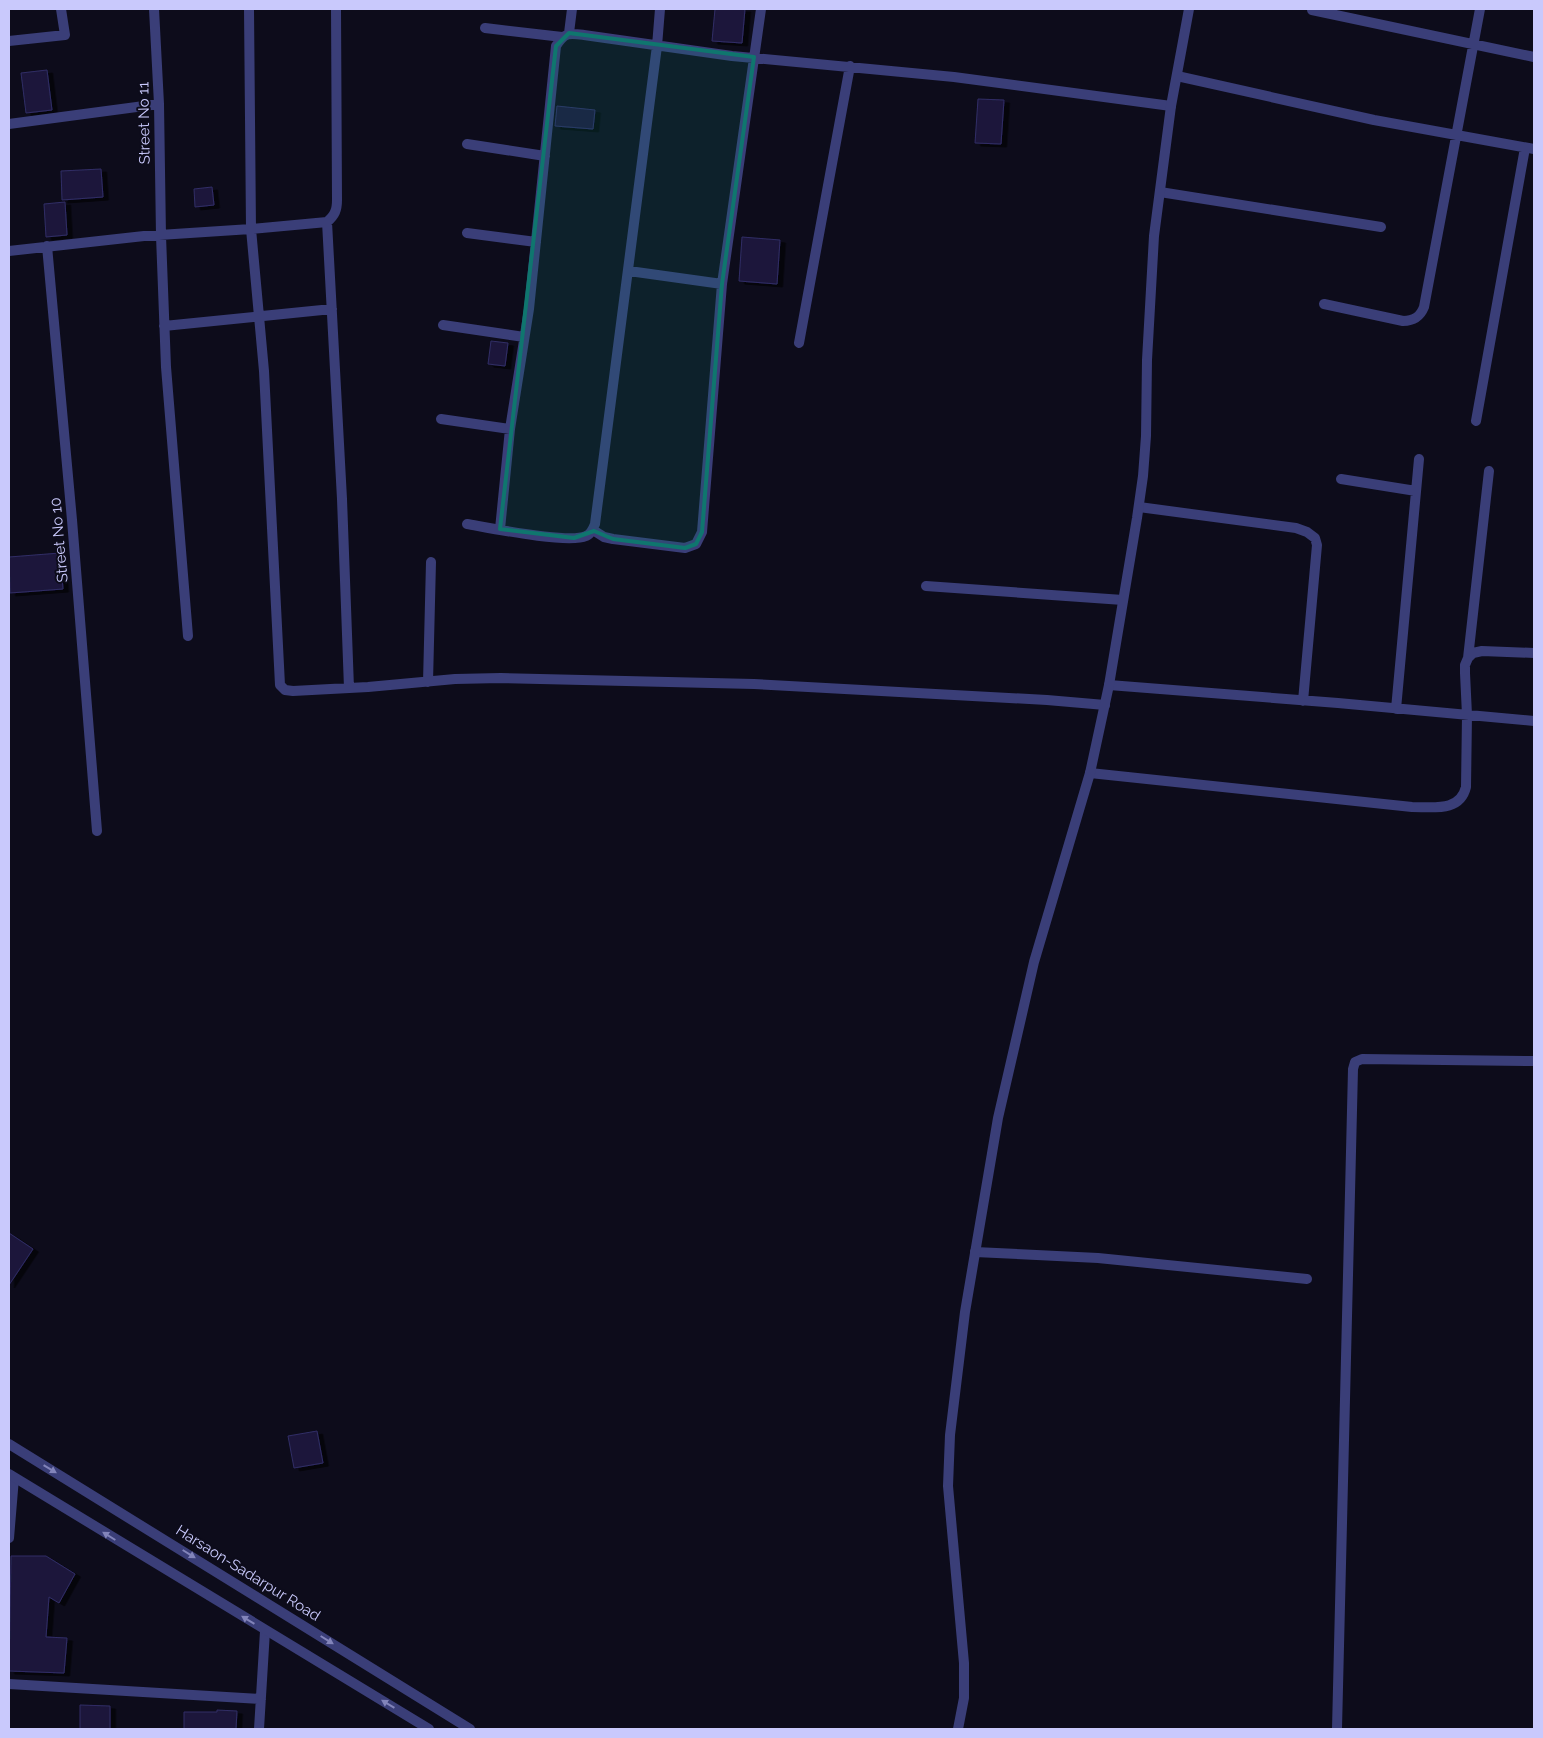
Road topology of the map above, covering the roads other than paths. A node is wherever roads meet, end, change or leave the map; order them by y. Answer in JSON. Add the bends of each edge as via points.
{"nodes":[{"id":1,"x":62,"y":9,"type":"edge"},
{"id":2,"x":154,"y":9,"type":"edge"},
{"id":3,"x":249,"y":9,"type":"edge"},
{"id":4,"x":336,"y":9,"type":"edge"},
{"id":5,"x":572,"y":9,"type":"edge"},
{"id":6,"x":660,"y":9,"type":"edge"},
{"id":7,"x":761,"y":9,"type":"edge"},
{"id":8,"x":1189,"y":9,"type":"edge"},
{"id":9,"x":1480,"y":9,"type":"edge"},
{"id":10,"x":1312,"y":10,"type":"dead end"},
{"id":11,"x":485,"y":28,"type":"dead end"},
{"id":12,"x":565,"y":35,"type":"junction"},
{"id":13,"x":9,"y":41,"type":"edge"},
{"id":14,"x":1473,"y":44,"type":"junction"},
{"id":15,"x":657,"y":46,"type":"junction"},
{"id":16,"x":754,"y":57,"type":"junction"},
{"id":17,"x":1534,"y":57,"type":"edge"},
{"id":18,"x":850,"y":66,"type":"junction"},
{"id":19,"x":1177,"y":76,"type":"junction"},
{"id":20,"x":159,"y":104,"type":"junction"},
{"id":21,"x":1172,"y":106,"type":"junction"},
{"id":22,"x":9,"y":124,"type":"edge"},
{"id":23,"x":1458,"y":135,"type":"junction"},
{"id":24,"x":467,"y":144,"type":"dead end"},
{"id":25,"x":1530,"y":149,"type":"edge"},
{"id":26,"x":545,"y":156,"type":"junction"},
{"id":27,"x":1160,"y":192,"type":"junction"},
{"id":28,"x":327,"y":222,"type":"junction"},
{"id":29,"x":1381,"y":227,"type":"dead end"},
{"id":30,"x":251,"y":229,"type":"junction"},
{"id":31,"x":467,"y":233,"type":"dead end"},
{"id":32,"x":161,"y":236,"type":"junction"},
{"id":33,"x":536,"y":242,"type":"junction"},
{"id":34,"x":47,"y":246,"type":"junction"},
{"id":35,"x":9,"y":251,"type":"edge"},
{"id":36,"x":629,"y":270,"type":"junction"},
{"id":37,"x":722,"y":284,"type":"junction"},
{"id":38,"x":1324,"y":304,"type":"dead end"},
{"id":39,"x":332,"y":309,"type":"junction"},
{"id":40,"x":258,"y":316,"type":"junction"},
{"id":41,"x":442,"y":325,"type":"dead end"},
{"id":42,"x":164,"y":326,"type":"junction"},
{"id":43,"x":524,"y":337,"type":"junction"},
{"id":44,"x":799,"y":343,"type":"dead end"},
{"id":45,"x":441,"y":418,"type":"dead end"},
{"id":46,"x":1476,"y":421,"type":"dead end"},
{"id":47,"x":510,"y":430,"type":"junction"},
{"id":48,"x":1419,"y":459,"type":"dead end"},
{"id":49,"x":1489,"y":472,"type":"dead end"},
{"id":50,"x":1341,"y":479,"type":"dead end"},
{"id":51,"x":1416,"y":491,"type":"junction"},
{"id":52,"x":1138,"y":507,"type":"junction"},
{"id":53,"x":467,"y":524,"type":"dead end"},
{"id":54,"x":500,"y":530,"type":"junction"},
{"id":55,"x":593,"y":530,"type":"junction"},
{"id":56,"x":431,"y":562,"type":"dead end"},
{"id":57,"x":926,"y":586,"type":"dead end"},
{"id":58,"x":1123,"y":600,"type":"junction"},
{"id":59,"x":188,"y":636,"type":"dead end"},
{"id":60,"x":1534,"y":653,"type":"edge"},
{"id":61,"x":1468,"y":658,"type":"junction"},
{"id":62,"x":428,"y":682,"type":"junction"},
{"id":63,"x":1109,"y":685,"type":"junction"},
{"id":64,"x":349,"y":688,"type":"junction"},
{"id":65,"x":1303,"y":701,"type":"junction"},
{"id":66,"x":1105,"y":705,"type":"junction"},
{"id":67,"x":1396,"y":709,"type":"junction"},
{"id":68,"x":1467,"y":715,"type":"junction"},
{"id":69,"x":1534,"y":721,"type":"edge"},
{"id":70,"x":1090,"y":773,"type":"junction"},
{"id":71,"x":97,"y":831,"type":"dead end"},
{"id":72,"x":1534,"y":1061,"type":"edge"},
{"id":73,"x":975,"y":1252,"type":"junction"},
{"id":74,"x":1307,"y":1279,"type":"dead end"},
{"id":75,"x":9,"y":1444,"type":"edge"},
{"id":76,"x":12,"y":1476,"type":"edge"},
{"id":77,"x":9,"y":1538,"type":"edge"},
{"id":78,"x":265,"y":1630,"type":"junction"},
{"id":79,"x":9,"y":1684,"type":"edge"},
{"id":80,"x":261,"y":1699,"type":"junction"},
{"id":81,"x":259,"y":1729,"type":"edge"},
{"id":82,"x":429,"y":1729,"type":"edge"},
{"id":83,"x":470,"y":1729,"type":"edge"},
{"id":84,"x":958,"y":1729,"type":"edge"},
{"id":85,"x":1336,"y":1729,"type":"edge"}],
"edges":[{"from":1,"to":13,"type":"street","via":[[65,35]]},
{"from":2,"to":20,"type":"street","name":"Street No 11"},
{"from":3,"to":30,"type":"street"},
{"from":4,"to":28,"type":"street","via":[[337,205],[334,216]]},
{"from":5,"to":12,"type":"street"},
{"from":6,"to":15,"type":"street"},
{"from":7,"to":16,"type":"street"},
{"from":8,"to":19,"type":"street"},
{"from":9,"to":14,"type":"street"},
{"from":10,"to":14,"type":"street"},
{"from":11,"to":12,"type":"street"},
{"from":12,"to":15,"type":"street"},
{"from":12,"to":26,"type":"street","via":[[556,46]]},
{"from":14,"to":17,"type":"street"},
{"from":14,"to":23,"type":"street"},
{"from":15,"to":16,"type":"street"},
{"from":15,"to":36,"type":"street"},
{"from":16,"to":18,"type":"street"},
{"from":16,"to":37,"type":"street"},
{"from":18,"to":21,"type":"street"},
{"from":18,"to":44,"type":"street"},
{"from":19,"to":21,"type":"street"},
{"from":19,"to":23,"type":"street","via":[[1374,120]]},
{"from":20,"to":22,"type":"street"},
{"from":20,"to":32,"type":"street","name":"Street No 11"},
{"from":21,"to":27,"type":"street"},
{"from":23,"to":25,"type":"street"},
{"from":23,"to":38,"type":"street","via":[[1422,313],[1416,319],[1403,321]]},
{"from":24,"to":26,"type":"street"},
{"from":25,"to":46,"type":"street"},
{"from":26,"to":33,"type":"street"},
{"from":27,"to":29,"type":"street"},
{"from":27,"to":52,"type":"street","via":[[1154,236],[1146,436]]},
{"from":28,"to":30,"type":"street"},
{"from":28,"to":39,"type":"street"},
{"from":30,"to":32,"type":"street"},
{"from":30,"to":40,"type":"street"},
{"from":31,"to":33,"type":"street"},
{"from":32,"to":34,"type":"street"},
{"from":32,"to":42,"type":"street","name":"Street No 11"},
{"from":33,"to":43,"type":"street"},
{"from":34,"to":35,"type":"street"},
{"from":34,"to":71,"type":"street","name":"Street No 10"},
{"from":36,"to":37,"type":"street"},
{"from":36,"to":55,"type":"street"},
{"from":37,"to":55,"type":"street","via":[[699,539],[696,544],[685,548],[613,539]]},
{"from":39,"to":40,"type":"street"},
{"from":39,"to":64,"type":"street"},
{"from":40,"to":42,"type":"street"},
{"from":40,"to":64,"type":"street","via":[[280,685],[285,690]]},
{"from":41,"to":43,"type":"street"},
{"from":42,"to":59,"type":"street","name":"Street No 11"},
{"from":43,"to":47,"type":"street"},
{"from":45,"to":47,"type":"street"},
{"from":47,"to":54,"type":"street"},
{"from":48,"to":51,"type":"street"},
{"from":49,"to":61,"type":"street"},
{"from":50,"to":51,"type":"street"},
{"from":51,"to":67,"type":"street"},
{"from":52,"to":58,"type":"street"},
{"from":52,"to":65,"type":"street","via":[[1296,528],[1315,538],[1317,546]]},
{"from":53,"to":54,"type":"street"},
{"from":54,"to":55,"type":"street","via":[[574,538],[584,537]]},
{"from":56,"to":62,"type":"street"},
{"from":57,"to":58,"type":"street"},
{"from":58,"to":63,"type":"street"},
{"from":60,"to":61,"type":"street","via":[[1482,651]]},
{"from":61,"to":68,"type":"street","via":[[1465,665]]},
{"from":62,"to":64,"type":"street"},
{"from":62,"to":66,"type":"street","via":[[500,678],[754,684]]},
{"from":63,"to":65,"type":"street"},
{"from":63,"to":66,"type":"street"},
{"from":65,"to":67,"type":"street"},
{"from":66,"to":70,"type":"street"},
{"from":67,"to":68,"type":"street"},
{"from":68,"to":69,"type":"street"},
{"from":68,"to":70,"type":"street","via":[[1466,787],[1459,801],[1451,805],[1412,807]]},
{"from":70,"to":73,"type":"street","via":[[1034,962],[998,1118]]},
{"from":72,"to":85,"type":"street","via":[[1362,1059],[1355,1062],[1353,1068]]},
{"from":73,"to":74,"type":"street","via":[[1098,1258]]},
{"from":73,"to":84,"type":"street","via":[[964,1312],[948,1486],[964,1663],[964,1698]]},
{"from":75,"to":83,"type":"street","name":"Harsaon-Sadarpur Road","one_way":true},
{"from":76,"to":77,"type":"street"},
{"from":78,"to":76,"type":"street","one_way":true},
{"from":78,"to":80,"type":"street"},
{"from":82,"to":78,"type":"street","one_way":true},
{"from":79,"to":80,"type":"street"},
{"from":80,"to":81,"type":"street"}]}
